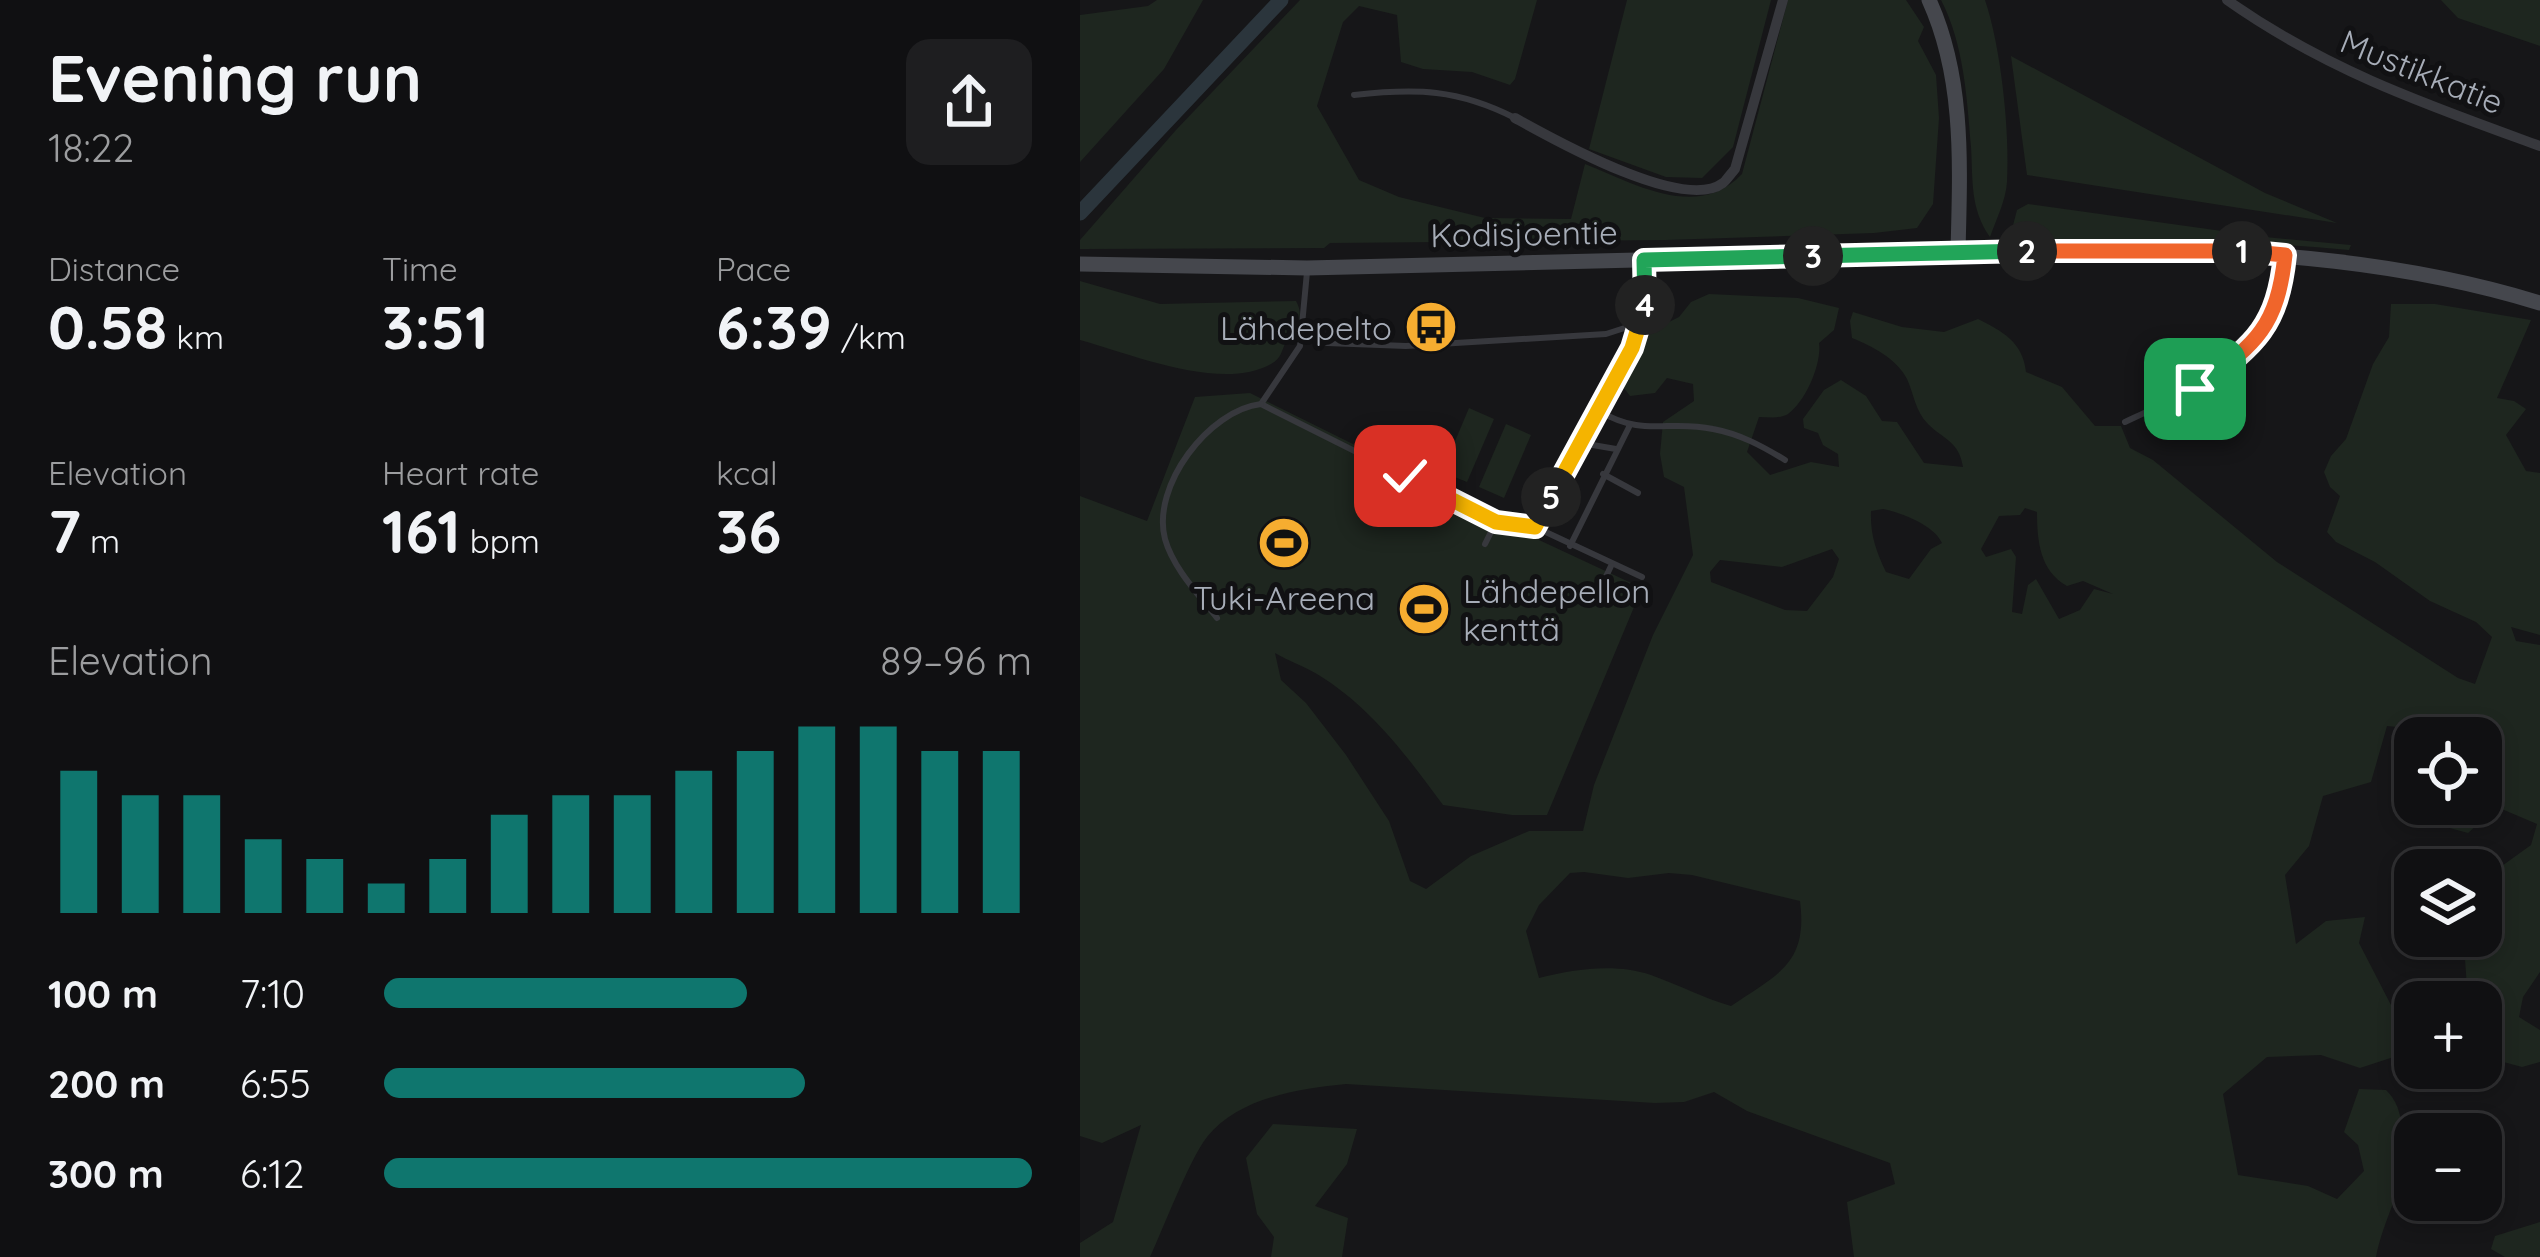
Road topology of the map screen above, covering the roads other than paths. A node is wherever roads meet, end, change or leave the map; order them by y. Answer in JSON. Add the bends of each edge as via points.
{"nodes":[{"id":1,"x":1783,"y":0,"type":"edge"},
{"id":2,"x":1929,"y":0,"type":"edge"},
{"id":3,"x":2227,"y":0,"type":"edge"},
{"id":4,"x":1354,"y":95,"type":"dead end"},
{"id":5,"x":1515,"y":118,"type":"joint"},
{"id":6,"x":2540,"y":146,"type":"edge"},
{"id":7,"x":1958,"y":252,"type":"junction"},
{"id":8,"x":2285,"y":255,"type":"junction"},
{"id":9,"x":1644,"y":260,"type":"junction"},
{"id":10,"x":1080,"y":265,"type":"edge"},
{"id":11,"x":1307,"y":268,"type":"junction"},
{"id":12,"x":2540,"y":303,"type":"edge"},
{"id":13,"x":1640,"y":323,"type":"junction"},
{"id":14,"x":1303,"y":328,"type":"junction"},
{"id":15,"x":1261,"y":404,"type":"junction"},
{"id":16,"x":1599,"y":411,"type":"junction"},
{"id":17,"x":2125,"y":422,"type":"dead end"},
{"id":18,"x":1629,"y":427,"type":"junction"},
{"id":19,"x":1581,"y":443,"type":"junction"},
{"id":20,"x":1616,"y":449,"type":"junction"},
{"id":21,"x":1785,"y":460,"type":"dead end"},
{"id":22,"x":1603,"y":474,"type":"junction"},
{"id":23,"x":1638,"y":493,"type":"dead end"},
{"id":24,"x":1496,"y":522,"type":"junction"},
{"id":25,"x":1535,"y":527,"type":"junction"},
{"id":26,"x":1485,"y":544,"type":"dead end"},
{"id":27,"x":1570,"y":546,"type":"junction"},
{"id":28,"x":1611,"y":566,"type":"junction"},
{"id":29,"x":1642,"y":577,"type":"dead end"},
{"id":30,"x":1602,"y":585,"type":"dead end"},
{"id":31,"x":1217,"y":618,"type":"dead end"}],
"edges":[{"from":1,"to":5,"type":"street","via":[[1735,169],[1711,189],[1632,175]]},
{"from":2,"to":7,"type":"street","via":[[1952,68]]},
{"from":3,"to":6,"type":"street","name":"Mustikkatie","via":[[2331,65]]},
{"from":4,"to":5,"type":"lane","via":[[1447,93]]},
{"from":7,"to":8,"type":"street","name":"Kodisjoentie"},
{"from":7,"to":9,"type":"street","name":"Kodisjoentie"},
{"from":8,"to":12,"type":"street","name":"Kodisjoentie","via":[[2392,268]]},
{"from":8,"to":17,"type":"lane","via":[[2281,299],[2250,347],[2195,389]]},
{"from":9,"to":11,"type":"street","name":"Kodisjoentie"},
{"from":9,"to":13,"type":"lane"},
{"from":10,"to":11,"type":"street","name":"Kodisjoentie"},
{"from":11,"to":14,"type":"lane"},
{"from":13,"to":14,"type":"lane","via":[[1606,334],[1406,346],[1327,343]]},
{"from":13,"to":16,"type":"lane"},
{"from":14,"to":15,"type":"lane","via":[[1300,346]]},
{"from":15,"to":24,"type":"lane"},
{"from":15,"to":31,"type":"lane","via":[[1239,406],[1185,456],[1165,502],[1172,554]]},
{"from":16,"to":18,"type":"lane"},
{"from":16,"to":19,"type":"lane"},
{"from":18,"to":20,"type":"lane"},
{"from":18,"to":21,"type":"lane","via":[[1710,428]]},
{"from":19,"to":20,"type":"lane"},
{"from":19,"to":25,"type":"lane"},
{"from":20,"to":22,"type":"lane"},
{"from":22,"to":23,"type":"lane"},
{"from":22,"to":27,"type":"lane"},
{"from":24,"to":25,"type":"lane"},
{"from":24,"to":26,"type":"lane"},
{"from":25,"to":27,"type":"lane"},
{"from":27,"to":28,"type":"lane"},
{"from":28,"to":29,"type":"lane"},
{"from":28,"to":30,"type":"lane"}]}
